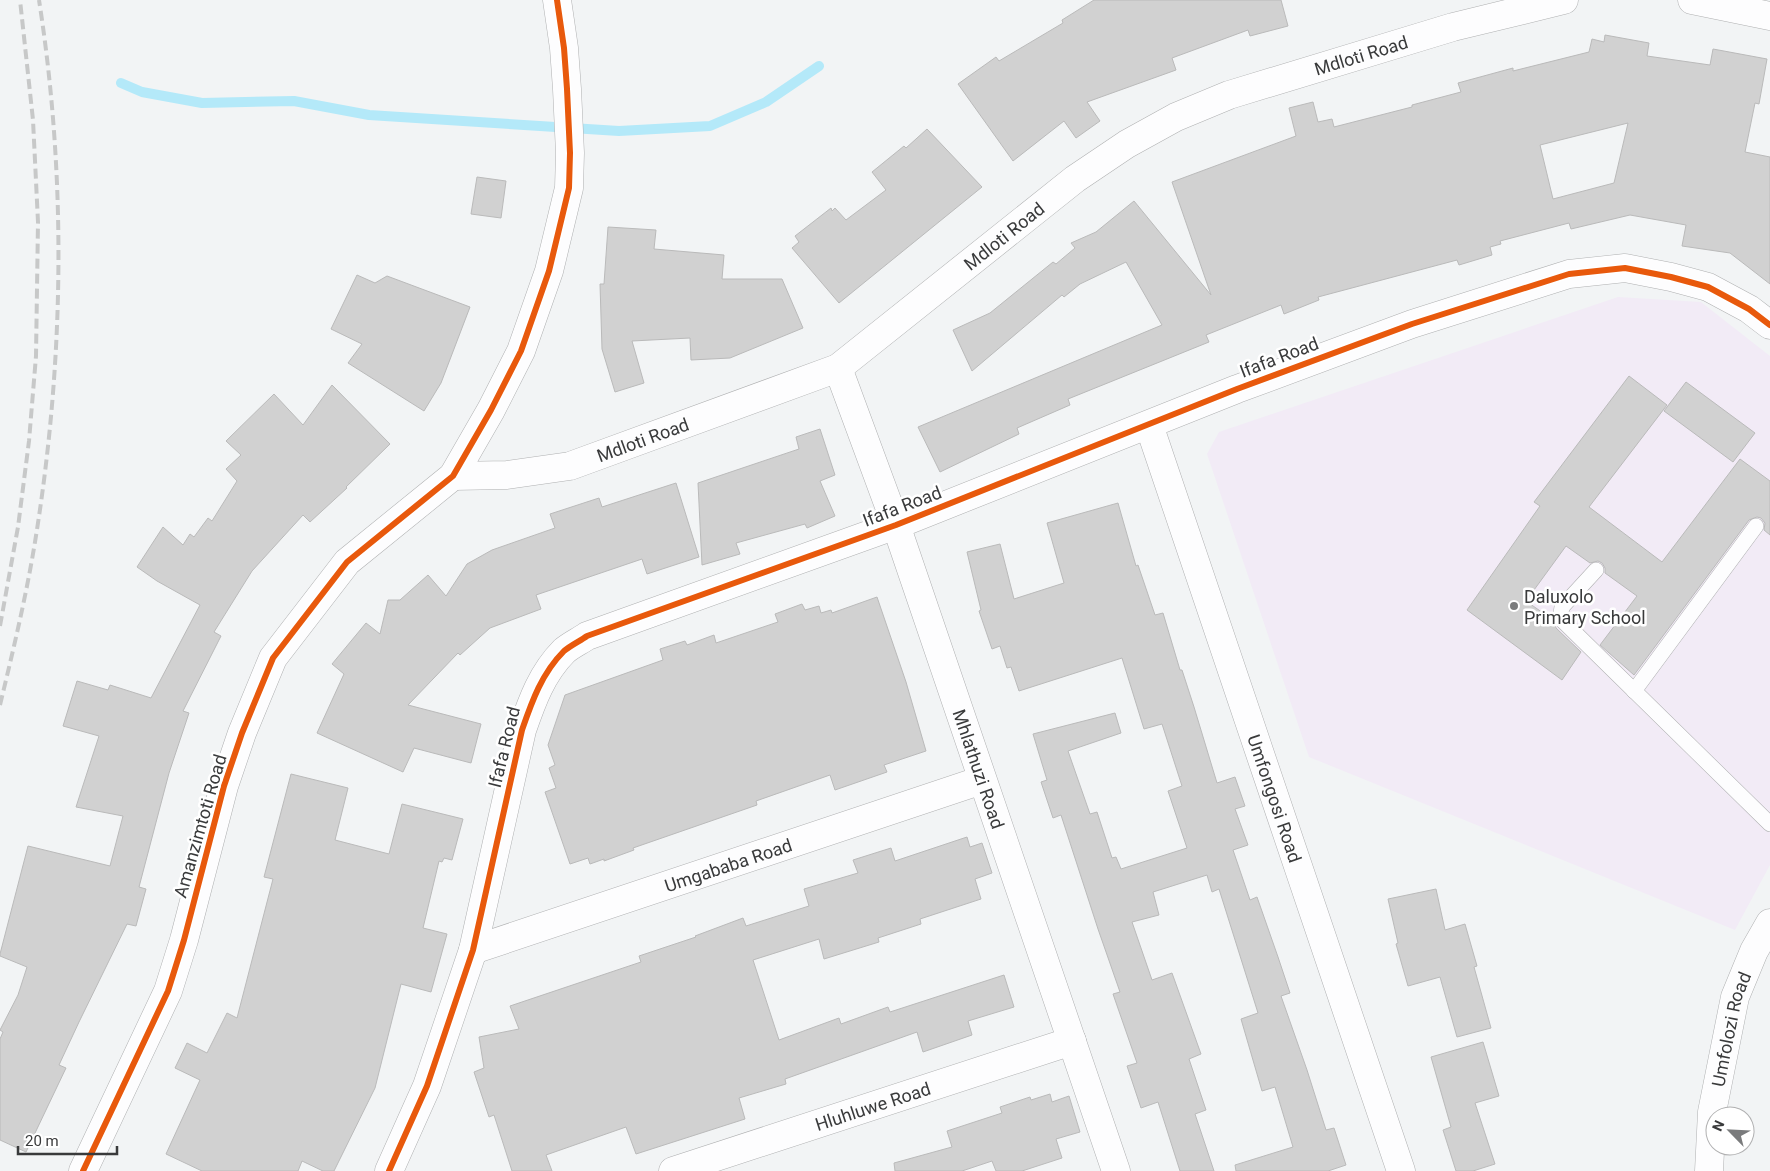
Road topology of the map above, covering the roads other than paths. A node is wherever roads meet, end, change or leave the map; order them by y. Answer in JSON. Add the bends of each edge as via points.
{"nodes":[{"id":1,"x":557,"y":0,"type":"edge"},
{"id":2,"x":1564,"y":0,"type":"edge"},
{"id":3,"x":1692,"y":0,"type":"edge"},
{"id":4,"x":1770,"y":16,"type":"edge"},
{"id":5,"x":1770,"y":325,"type":"edge"},
{"id":6,"x":838,"y":368,"type":"junction"},
{"id":7,"x":1148,"y":425,"type":"junction"},
{"id":8,"x":452,"y":476,"type":"junction"},
{"id":9,"x":896,"y":525,"type":"junction"},
{"id":10,"x":1756,"y":526,"type":"dead end"},
{"id":11,"x":1596,"y":570,"type":"dead end"},
{"id":12,"x":1634,"y":691,"type":"junction"},
{"id":13,"x":982,"y":780,"type":"junction"},
{"id":14,"x":1770,"y":824,"type":"edge"},
{"id":15,"x":1770,"y":923,"type":"edge"},
{"id":16,"x":473,"y":950,"type":"junction"},
{"id":17,"x":1072,"y":1040,"type":"junction"},
{"id":18,"x":87,"y":1170,"type":"edge"},
{"id":19,"x":389,"y":1171,"type":"edge"},
{"id":20,"x":673,"y":1171,"type":"edge"},
{"id":21,"x":1116,"y":1171,"type":"edge"},
{"id":22,"x":1401,"y":1171,"type":"edge"},
{"id":23,"x":1710,"y":1171,"type":"edge"}],
"edges":[{"from":1,"to":8,"type":"street","name":"Amanzimtoti Road","via":[[567,90],[569,188],[548,271],[521,351],[492,410]]},
{"from":2,"to":6,"type":"street","name":"Mdloti Road","via":[[1435,32],[1229,95],[1176,117],[1127,144],[1075,179]]},
{"from":3,"to":4,"type":"street"},
{"from":5,"to":7,"type":"street","name":"Ifafa Road","via":[[1749,309],[1708,287],[1671,277],[1625,268],[1569,274],[1412,324]]},
{"from":6,"to":8,"type":"street","name":"Mdloti Road","via":[[570,466],[507,475]]},
{"from":6,"to":9,"type":"street","name":"Mhlathuzi Road"},
{"from":7,"to":9,"type":"street","name":"Ifafa Road"},
{"from":7,"to":22,"type":"street","name":"Umfongosi Road"},
{"from":8,"to":18,"type":"street","name":"Amanzimtoti Road","via":[[347,562],[273,658],[224,786],[168,991]]},
{"from":9,"to":13,"type":"street","name":"Mhlathuzi Road"},
{"from":9,"to":16,"type":"street","name":"Ifafa Road","via":[[604,628],[565,650],[533,695],[522,730]]},
{"from":10,"to":12,"type":"lane"},
{"from":11,"to":12,"type":"lane","via":[[1562,607],[1563,621]]},
{"from":12,"to":14,"type":"lane"},
{"from":13,"to":16,"type":"street","name":"Umgababa Road"},
{"from":13,"to":17,"type":"street","name":"Mhlathuzi Road"},
{"from":15,"to":23,"type":"street","name":"Umfolozi Road","via":[[1734,997],[1712,1112]]},
{"from":16,"to":19,"type":"street","name":"Ifafa Road","via":[[426,1086]]},
{"from":17,"to":20,"type":"street","name":"Hluhluwe Road"},
{"from":17,"to":21,"type":"street","name":"Mhlathuzi Road"}]}
